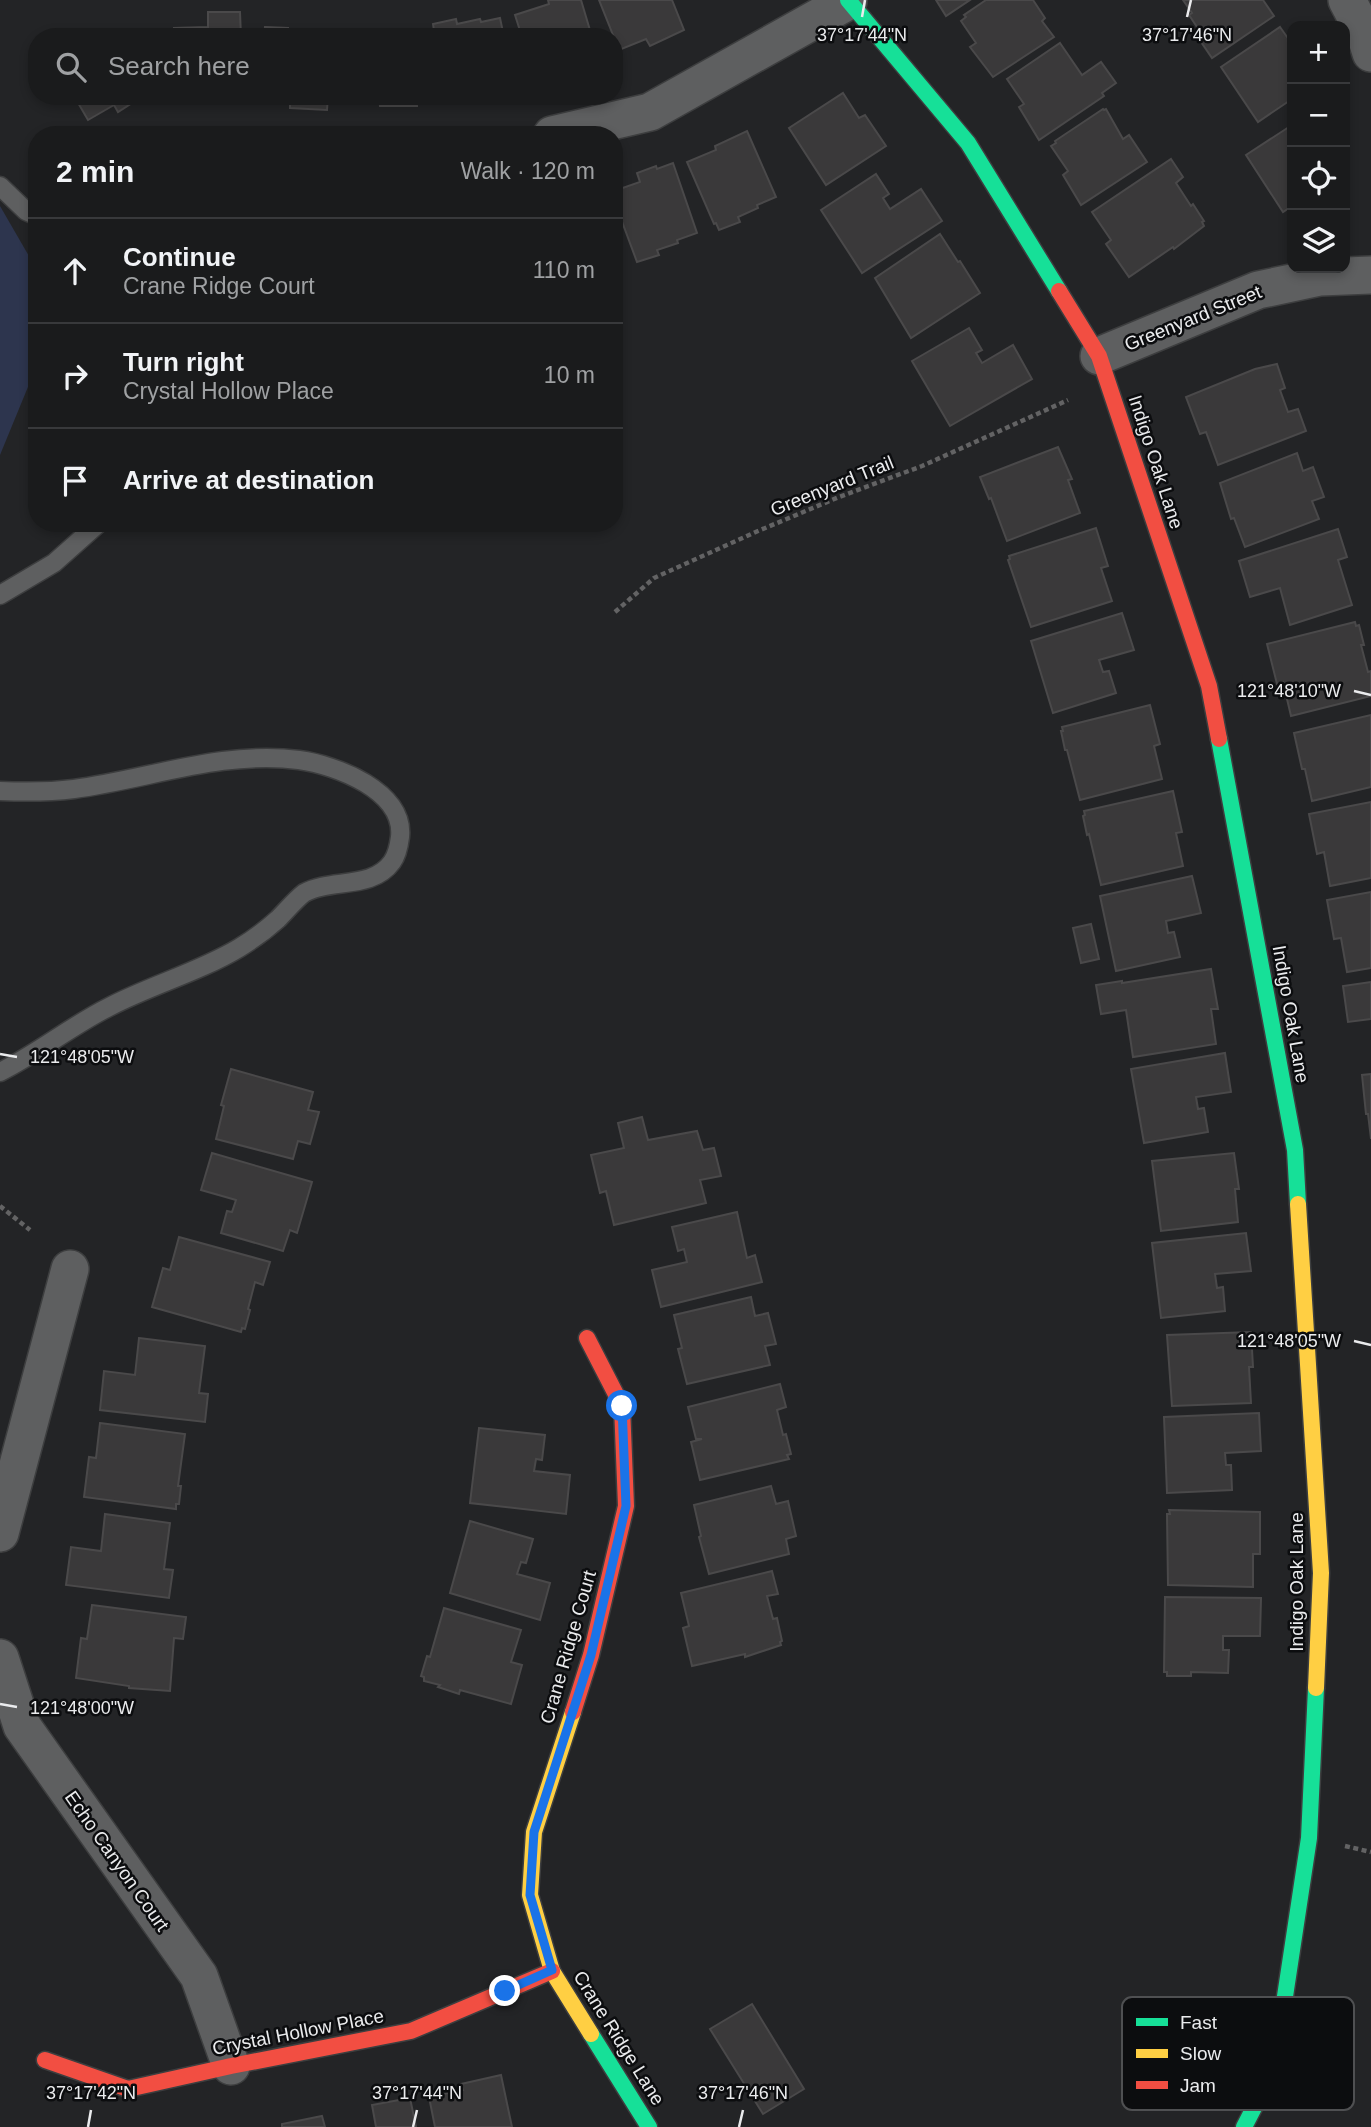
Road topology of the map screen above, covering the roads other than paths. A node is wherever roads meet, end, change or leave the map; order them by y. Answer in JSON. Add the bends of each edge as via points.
{"nodes":[{"id":1,"x":1347,"y":0,"type":"edge"},
{"id":2,"x":848,"y":1,"type":"edge"},
{"id":3,"x":1371,"y":53,"type":"edge"},
{"id":4,"x":590,"y":126,"type":"edge"},
{"id":5,"x":0,"y":186,"type":"edge"},
{"id":6,"x":28,"y":212,"type":"edge"},
{"id":7,"x":1371,"y":275,"type":"edge"},
{"id":8,"x":1099,"y":356,"type":"junction"},
{"id":9,"x":89,"y":532,"type":"edge"},
{"id":10,"x":0,"y":595,"type":"edge"},
{"id":11,"x":0,"y":791,"type":"edge"},
{"id":12,"x":0,"y":1072,"type":"edge"},
{"id":13,"x":70,"y":1269,"type":"dead end"},
{"id":14,"x":587,"y":1338,"type":"dead end"},
{"id":15,"x":0,"y":1533,"type":"edge"},
{"id":16,"x":0,"y":1658,"type":"edge"},
{"id":17,"x":552,"y":1970,"type":"junction"},
{"id":18,"x":1286,"y":1997,"type":"edge"},
{"id":19,"x":45,"y":2060,"type":"dead end"},
{"id":20,"x":231,"y":2066,"type":"junction"},
{"id":21,"x":1253,"y":2110,"type":"edge"},
{"id":22,"x":649,"y":2127,"type":"edge"},
{"id":23,"x":1244,"y":2127,"type":"edge"}],
"edges":[{"from":1,"to":3,"type":"street"},
{"from":2,"to":4,"type":"street","via":[[650,112]]},
{"from":2,"to":8,"type":"street","name":"Indigo Oak Lane","via":[[968,143]]},
{"from":5,"to":6,"type":"lane"},
{"from":7,"to":8,"type":"street","name":"Greenyard Street","via":[[1320,277],[1258,290]]},
{"from":8,"to":18,"type":"street","name":"Indigo Oak Lane","via":[[1209,686],[1295,1150],[1321,1573],[1309,1838]]},
{"from":9,"to":10,"type":"lane","via":[[54,563]]},
{"from":11,"to":12,"type":"lane","via":[[74,789],[227,760],[299,760],[354,776],[376,790],[397,815],[400,830],[392,862],[379,874],[303,894],[239,948],[108,1007]]},
{"from":13,"to":15,"type":"street"},
{"from":14,"to":17,"type":"street","name":"Crane Ridge Court","via":[[622,1406],[626,1506],[591,1655],[534,1832],[530,1895]]},
{"from":16,"to":20,"type":"street","name":"Echo Canyon Court","via":[[22,1726],[199,1976]]},
{"from":17,"to":20,"type":"street","name":"Crystal Hollow Place","via":[[411,2031]]},
{"from":17,"to":22,"type":"street","name":"Crane Ridge Lane"},
{"from":19,"to":20,"type":"street","name":"Crystal Hollow Place","via":[[128,2089]]},
{"from":21,"to":23,"type":"street","name":"Indigo Oak Lane"}]}
